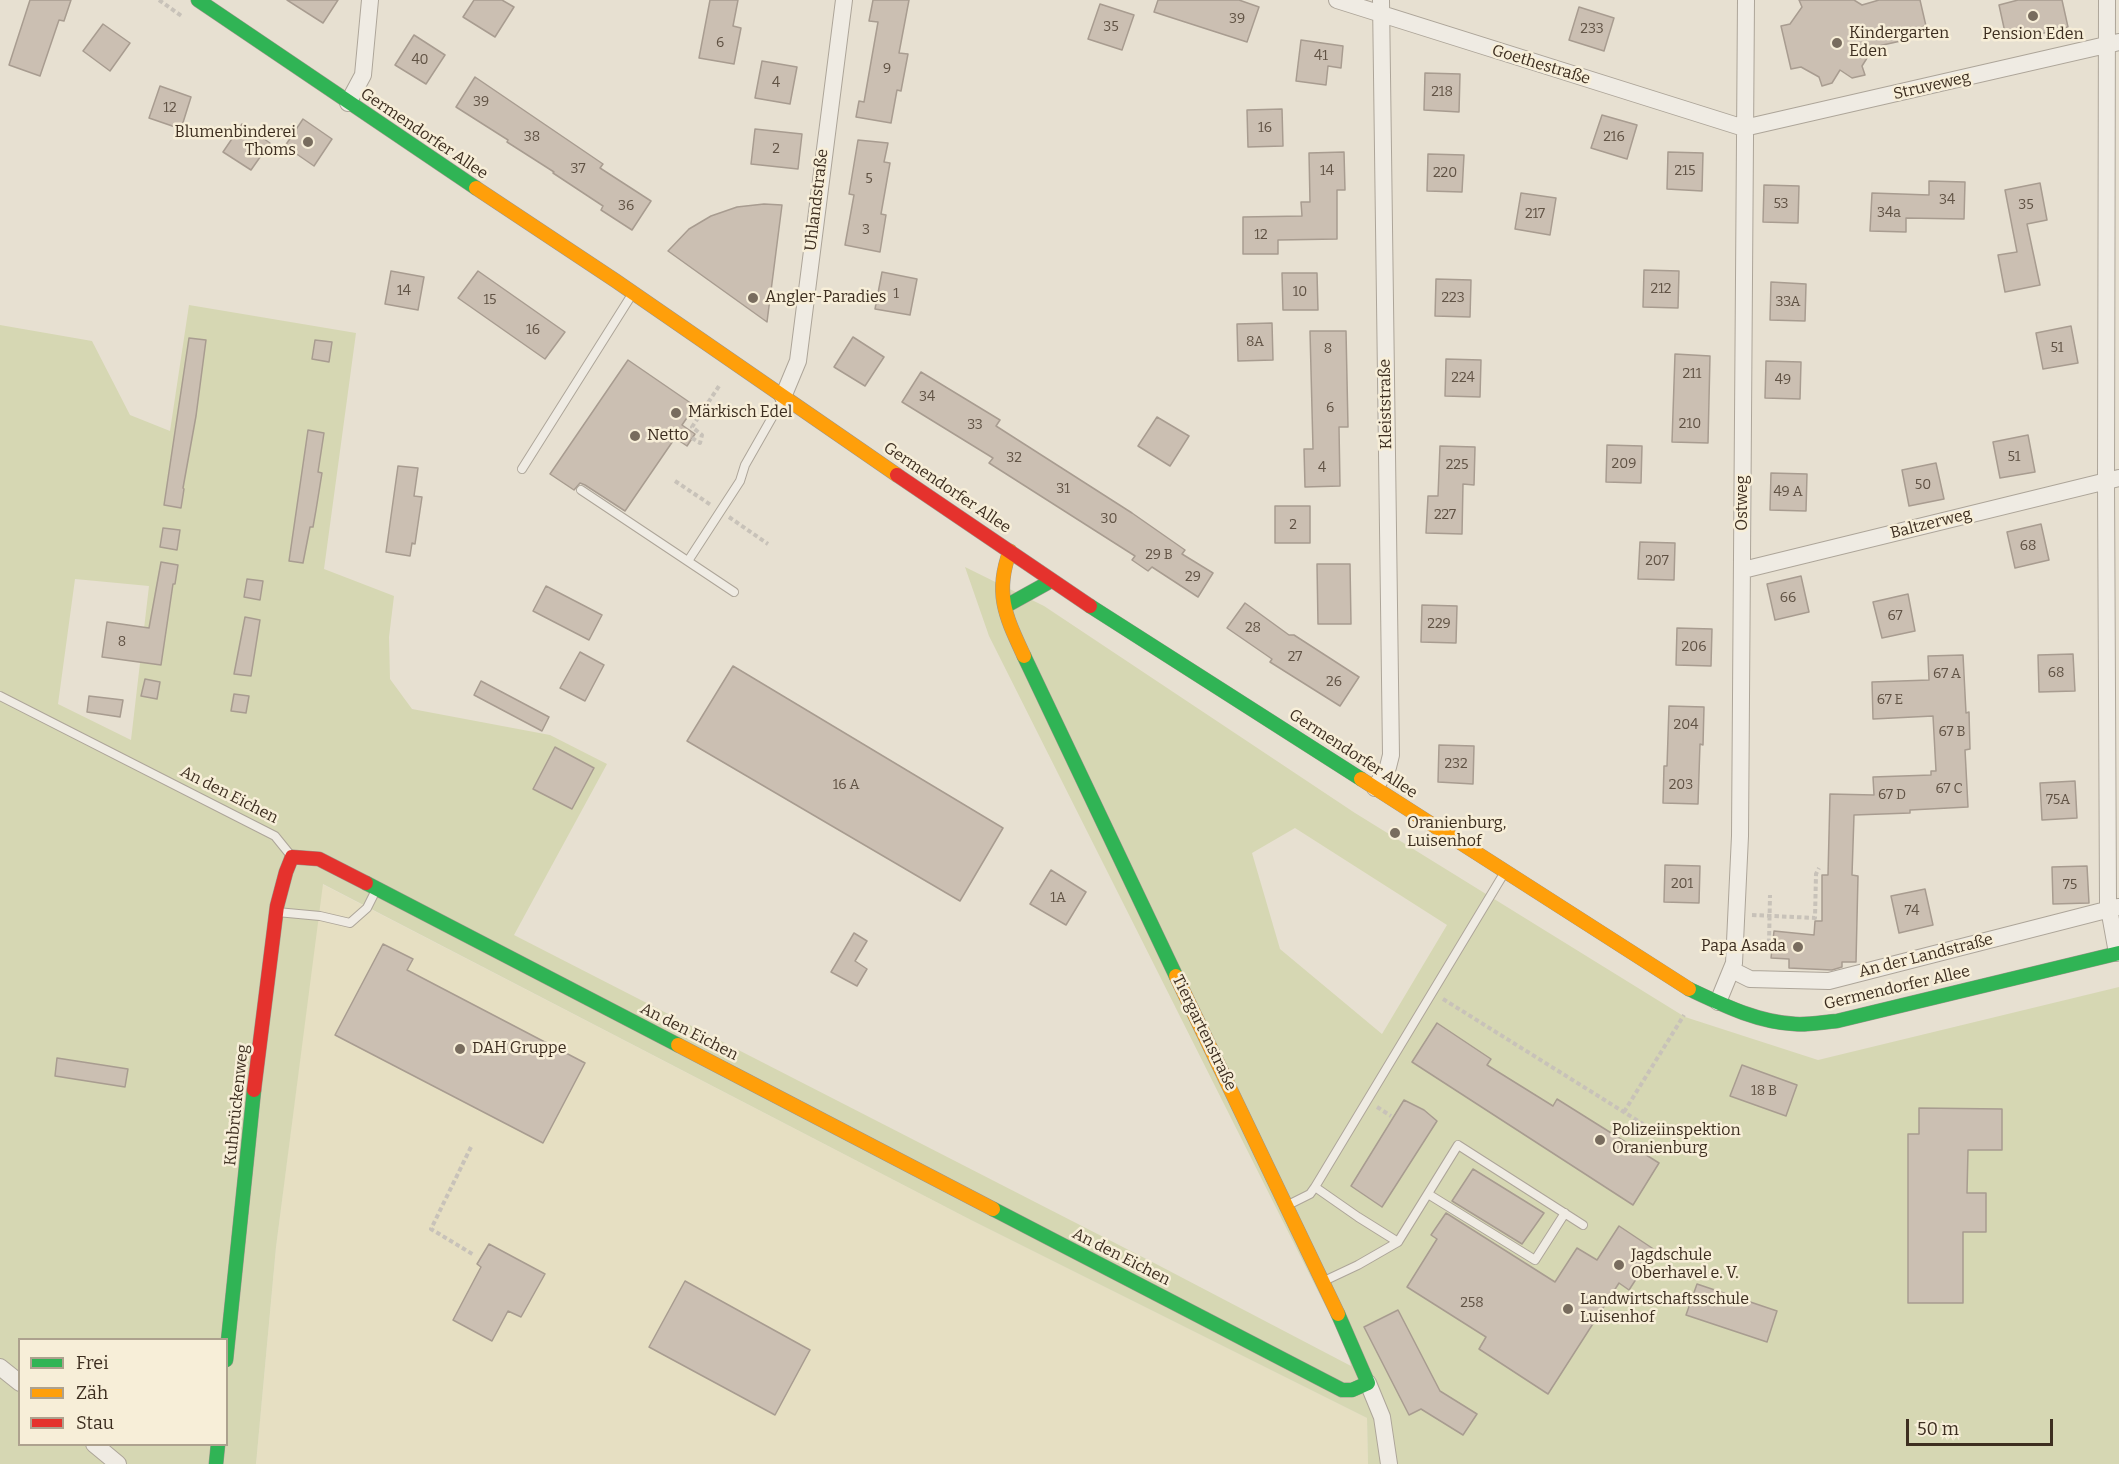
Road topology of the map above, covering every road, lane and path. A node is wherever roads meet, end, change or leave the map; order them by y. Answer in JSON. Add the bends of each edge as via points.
{"nodes":[{"id":1,"x":198,"y":0,"type":"edge"},
{"id":2,"x":370,"y":0,"type":"edge"},
{"id":3,"x":844,"y":0,"type":"edge"},
{"id":4,"x":1337,"y":0,"type":"edge"},
{"id":5,"x":1746,"y":0,"type":"edge"},
{"id":6,"x":2107,"y":0,"type":"edge"},
{"id":7,"x":1381,"y":7,"type":"edge"},
{"id":8,"x":2113,"y":44,"type":"edge"},
{"id":9,"x":348,"y":103,"type":"junction"},
{"id":10,"x":1744,"y":128,"type":"junction"},
{"id":11,"x":633,"y":294,"type":"junction"},
{"id":12,"x":719,"y":386,"type":"dead end"},
{"id":13,"x":783,"y":397,"type":"junction"},
{"id":14,"x":692,"y":438,"type":"dead end"},
{"id":15,"x":522,"y":469,"type":"dead end"},
{"id":16,"x":2112,"y":480,"type":"edge"},
{"id":17,"x":581,"y":490,"type":"dead end"},
{"id":18,"x":1010,"y":551,"type":"junction"},
{"id":19,"x":688,"y":561,"type":"junction"},
{"id":20,"x":1743,"y":570,"type":"junction"},
{"id":21,"x":1051,"y":581,"type":"junction"},
{"id":22,"x":734,"y":592,"type":"dead end"},
{"id":23,"x":1006,"y":606,"type":"junction"},
{"id":24,"x":0,"y":696,"type":"edge"},
{"id":25,"x":1375,"y":788,"type":"junction"},
{"id":26,"x":292,"y":857,"type":"junction"},
{"id":27,"x":1819,"y":868,"type":"dead end"},
{"id":28,"x":1504,"y":872,"type":"junction"},
{"id":29,"x":377,"y":889,"type":"junction"},
{"id":30,"x":1770,"y":895,"type":"dead end"},
{"id":31,"x":2114,"y":908,"type":"edge"},
{"id":32,"x":277,"y":912,"type":"junction"},
{"id":33,"x":1736,"y":914,"type":"junction"},
{"id":34,"x":1770,"y":916,"type":"junction"},
{"id":35,"x":1769,"y":943,"type":"dead end"},
{"id":36,"x":2118,"y":953,"type":"edge"},
{"id":37,"x":1732,"y":970,"type":"junction"},
{"id":38,"x":1432,"y":992,"type":"junction"},
{"id":39,"x":1718,"y":1002,"type":"junction"},
{"id":40,"x":1684,"y":1015,"type":"dead end"},
{"id":41,"x":1624,"y":1112,"type":"junction"},
{"id":42,"x":1643,"y":1124,"type":"dead end"},
{"id":43,"x":471,"y":1147,"type":"dead end"},
{"id":44,"x":1315,"y":1187,"type":"junction"},
{"id":45,"x":1428,"y":1194,"type":"junction"},
{"id":46,"x":1287,"y":1205,"type":"junction"},
{"id":47,"x":1565,"y":1213,"type":"junction"},
{"id":48,"x":1583,"y":1225,"type":"dead end"},
{"id":49,"x":1398,"y":1242,"type":"junction"},
{"id":50,"x":474,"y":1255,"type":"dead end"},
{"id":51,"x":1324,"y":1281,"type":"junction"},
{"id":52,"x":228,"y":1341,"type":"edge"},
{"id":53,"x":0,"y":1366,"type":"edge"},
{"id":54,"x":18,"y":1381,"type":"edge"},
{"id":55,"x":1368,"y":1383,"type":"junction"},
{"id":56,"x":96,"y":1446,"type":"edge"},
{"id":57,"x":218,"y":1446,"type":"edge"},
{"id":58,"x":118,"y":1464,"type":"edge"},
{"id":59,"x":216,"y":1464,"type":"edge"},
{"id":60,"x":1389,"y":1464,"type":"edge"}],
"edges":[{"from":1,"to":9,"type":"street","name":"Germendorfer Allee"},
{"from":2,"to":9,"type":"street","via":[[363,75]]},
{"from":3,"to":13,"type":"street","name":"Uhlandstraße","via":[[798,361]]},
{"from":4,"to":7,"type":"street","name":"Goethestraße"},
{"from":5,"to":10,"type":"street","name":"Ostweg"},
{"from":6,"to":8,"type":"street"},
{"from":7,"to":10,"type":"street","name":"Goethestraße"},
{"from":7,"to":25,"type":"street","name":"Kleiststraße","via":[[1391,755]]},
{"from":8,"to":10,"type":"street","name":"Struveweg"},
{"from":8,"to":16,"type":"street"},
{"from":9,"to":11,"type":"street","name":"Germendorfer Allee"},
{"from":10,"to":20,"type":"street","name":"Ostweg"},
{"from":11,"to":13,"type":"street","name":"Germendorfer Allee"},
{"from":11,"to":15,"type":"lane"},
{"from":12,"to":14,"type":"path","via":[[692,427],[702,435],[700,443]]},
{"from":13,"to":18,"type":"street","name":"Germendorfer Allee"},
{"from":13,"to":19,"type":"lane","via":[[745,465],[741,481]]},
{"from":16,"to":20,"type":"street","name":"Baltzerweg"},
{"from":16,"to":31,"type":"street"},
{"from":17,"to":19,"type":"lane"},
{"from":18,"to":21,"type":"street","name":"Germendorfer Allee"},
{"from":18,"to":23,"type":"street","name":"Tiergartenstraße","via":[[1001,588]]},
{"from":19,"to":22,"type":"lane"},
{"from":20,"to":33,"type":"street","name":"Ostweg"},
{"from":21,"to":23,"type":"street"},
{"from":21,"to":25,"type":"street","name":"Germendorfer Allee"},
{"from":23,"to":46,"type":"street","name":"Tiergartenstraße","via":[[1009,624],[1086,789]]},
{"from":24,"to":26,"type":"lane","name":"An den Eichen","via":[[274,836]]},
{"from":25,"to":28,"type":"street","name":"Germendorfer Allee"},
{"from":26,"to":29,"type":"street","name":"An den Eichen","via":[[319,859]]},
{"from":26,"to":32,"type":"street","name":"Kuhbrückenweg","via":[[285,869]]},
{"from":27,"to":34,"type":"path","via":[[1815,918]]},
{"from":28,"to":38,"type":"lane"},
{"from":28,"to":39,"type":"street","name":"Germendorfer Allee","via":[[1674,980]]},
{"from":29,"to":32,"type":"lane","via":[[367,908],[350,923]]},
{"from":29,"to":55,"type":"street","name":"An den Eichen","via":[[1342,1390]]},
{"from":30,"to":34,"type":"path"},
{"from":31,"to":36,"type":"street"},
{"from":31,"to":37,"type":"street","name":"An der Landstraße","via":[[1829,981],[1750,979]]},
{"from":32,"to":52,"type":"street","name":"Kuhbrückenweg"},
{"from":33,"to":34,"type":"path"},
{"from":33,"to":37,"type":"street","name":"Ostweg"},
{"from":34,"to":35,"type":"path"},
{"from":36,"to":39,"type":"street","name":"Germendorfer Allee","via":[[1837,1021],[1773,1022]]},
{"from":37,"to":39,"type":"street","name":"Ostweg"},
{"from":38,"to":41,"type":"path"},
{"from":38,"to":44,"type":"lane"},
{"from":40,"to":41,"type":"path"},
{"from":41,"to":42,"type":"path"},
{"from":43,"to":50,"type":"path","via":[[431,1229]]},
{"from":44,"to":46,"type":"lane","via":[[1310,1194]]},
{"from":44,"to":49,"type":"lane"},
{"from":45,"to":47,"type":"lane","via":[[1535,1260]]},
{"from":45,"to":47,"type":"lane","via":[[1458,1145]]},
{"from":45,"to":49,"type":"lane"},
{"from":46,"to":51,"type":"street","name":"Tiergartenstraße"},
{"from":47,"to":48,"type":"lane"},
{"from":49,"to":51,"type":"lane"},
{"from":51,"to":55,"type":"street","name":"Tiergartenstraße"},
{"from":53,"to":54,"type":"street"},
{"from":55,"to":60,"type":"street","name":"Tiergartenstraße","via":[[1382,1417]]},
{"from":56,"to":58,"type":"street"},
{"from":57,"to":59,"type":"street"}]}
